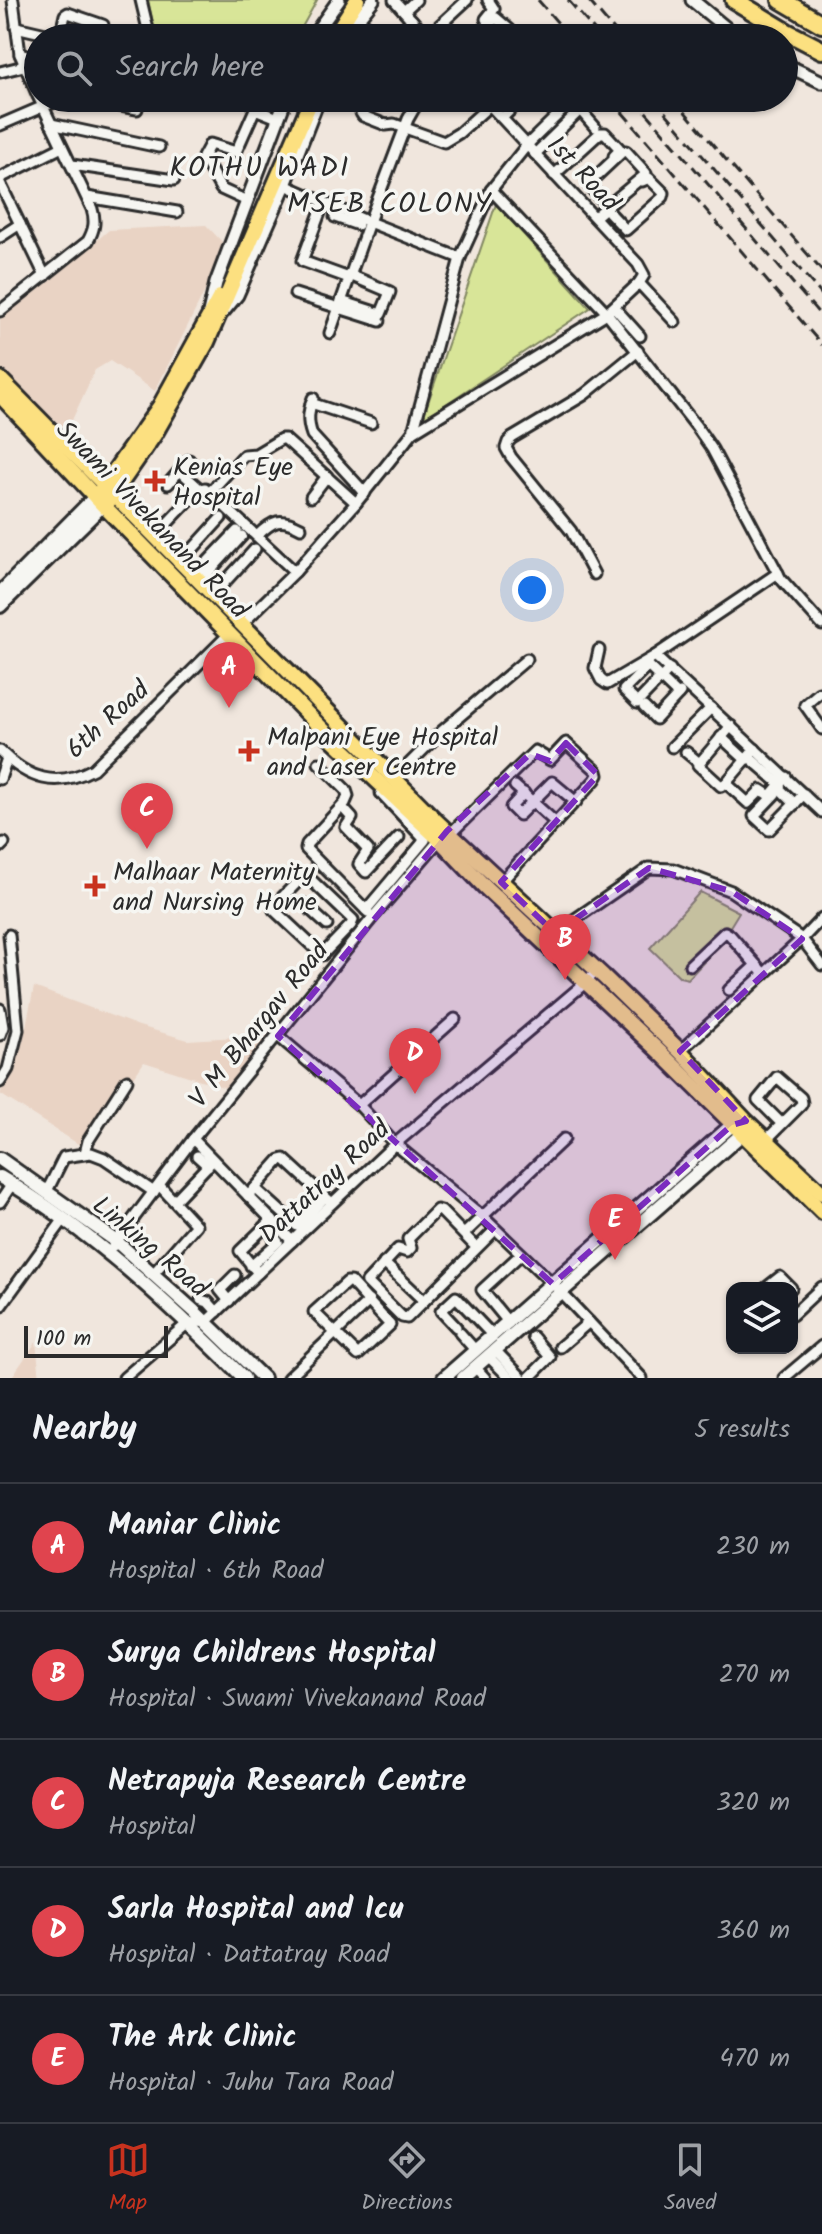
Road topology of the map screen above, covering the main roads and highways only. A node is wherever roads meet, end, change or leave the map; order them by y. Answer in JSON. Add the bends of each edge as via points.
{"nodes":[{"id":1,"x":357,"y":0,"type":"edge"},
{"id":2,"x":365,"y":0,"type":"edge"},
{"id":3,"x":734,"y":0,"type":"edge"},
{"id":4,"x":781,"y":0,"type":"edge"},
{"id":5,"x":342,"y":24,"type":"edge"},
{"id":6,"x":351,"y":24,"type":"edge"},
{"id":7,"x":774,"y":24,"type":"edge"},
{"id":8,"x":822,"y":24,"type":"edge"},
{"id":9,"x":798,"y":38,"type":"edge"},
{"id":10,"x":822,"y":50,"type":"edge"},
{"id":11,"x":298,"y":112,"type":"edge"},
{"id":12,"x":306,"y":112,"type":"edge"},
{"id":13,"x":214,"y":311,"type":"junction"},
{"id":14,"x":0,"y":379,"type":"edge"},
{"id":15,"x":0,"y":395,"type":"edge"},
{"id":16,"x":34,"y":423,"type":"junction"},
{"id":17,"x":104,"y":496,"type":"junction"},
{"id":18,"x":0,"y":593,"type":"edge"},
{"id":19,"x":0,"y":606,"type":"edge"},
{"id":20,"x":438,"y":833,"type":"junction"},
{"id":21,"x":740,"y":1127,"type":"junction"},
{"id":22,"x":0,"y":1159,"type":"edge"},
{"id":23,"x":0,"y":1177,"type":"edge"},
{"id":24,"x":822,"y":1193,"type":"edge"},
{"id":25,"x":52,"y":1200,"type":"junction"},
{"id":26,"x":822,"y":1212,"type":"edge"},
{"id":27,"x":113,"y":1247,"type":"junction"},
{"id":28,"x":557,"y":1289,"type":"junction"},
{"id":29,"x":486,"y":1352,"type":"junction"},
{"id":30,"x":475,"y":1374,"type":"edge"},
{"id":31,"x":244,"y":1378,"type":"edge"},
{"id":32,"x":263,"y":1378,"type":"edge"},
{"id":33,"x":444,"y":1378,"type":"edge"}],
"edges":[{"from":1,"to":5,"type":"main road"},
{"from":2,"to":6,"type":"main road"},
{"from":3,"to":7,"type":"highway"},
{"from":4,"to":8,"type":"highway"},
{"from":9,"to":10,"type":"highway"},
{"from":11,"to":13,"type":"main road"},
{"from":12,"to":13,"type":"main road"},
{"from":13,"to":17,"type":"main road","via":[[175,388]]},
{"from":14,"to":16,"type":"main road","name":"Swami Vivekanand Road"},
{"from":15,"to":16,"type":"main road","name":"Swami Vivekanand Road"},
{"from":16,"to":17,"type":"main road","name":"Swami Vivekanand Road"},
{"from":17,"to":18,"type":"main road"},
{"from":17,"to":19,"type":"main road"},
{"from":17,"to":20,"type":"main road","name":"Swami Vivekanand Road","via":[[326,733]]},
{"from":17,"to":20,"type":"main road","name":"Swami Vivekanand Road","via":[[179,560],[394,779]]},
{"from":20,"to":21,"type":"main road","name":"Swami Vivekanand Road","via":[[585,983]]},
{"from":20,"to":21,"type":"main road","name":"Swami Vivekanand Road","via":[[501,882],[597,970],[680,1051]]},
{"from":21,"to":24,"type":"main road","name":"Swami Vivekanand Road","via":[[766,1140]]},
{"from":21,"to":26,"type":"main road","name":"Swami Vivekanand Road"},
{"from":21,"to":28,"type":"main road"},
{"from":22,"to":25,"type":"main road","name":"Linking Road"},
{"from":23,"to":25,"type":"main road","name":"Linking Road"},
{"from":25,"to":27,"type":"main road","name":"Linking Road"},
{"from":25,"to":27,"type":"main road","name":"Linking Road","via":[[64,1219]]},
{"from":27,"to":31,"type":"main road","name":"Linking Road"},
{"from":27,"to":32,"type":"main road","name":"Linking Road","via":[[153,1274]]},
{"from":28,"to":29,"type":"main road","via":[[493,1336]]},
{"from":28,"to":29,"type":"main road","via":[[528,1332]]},
{"from":29,"to":30,"type":"main road"},
{"from":29,"to":33,"type":"main road"}]}
